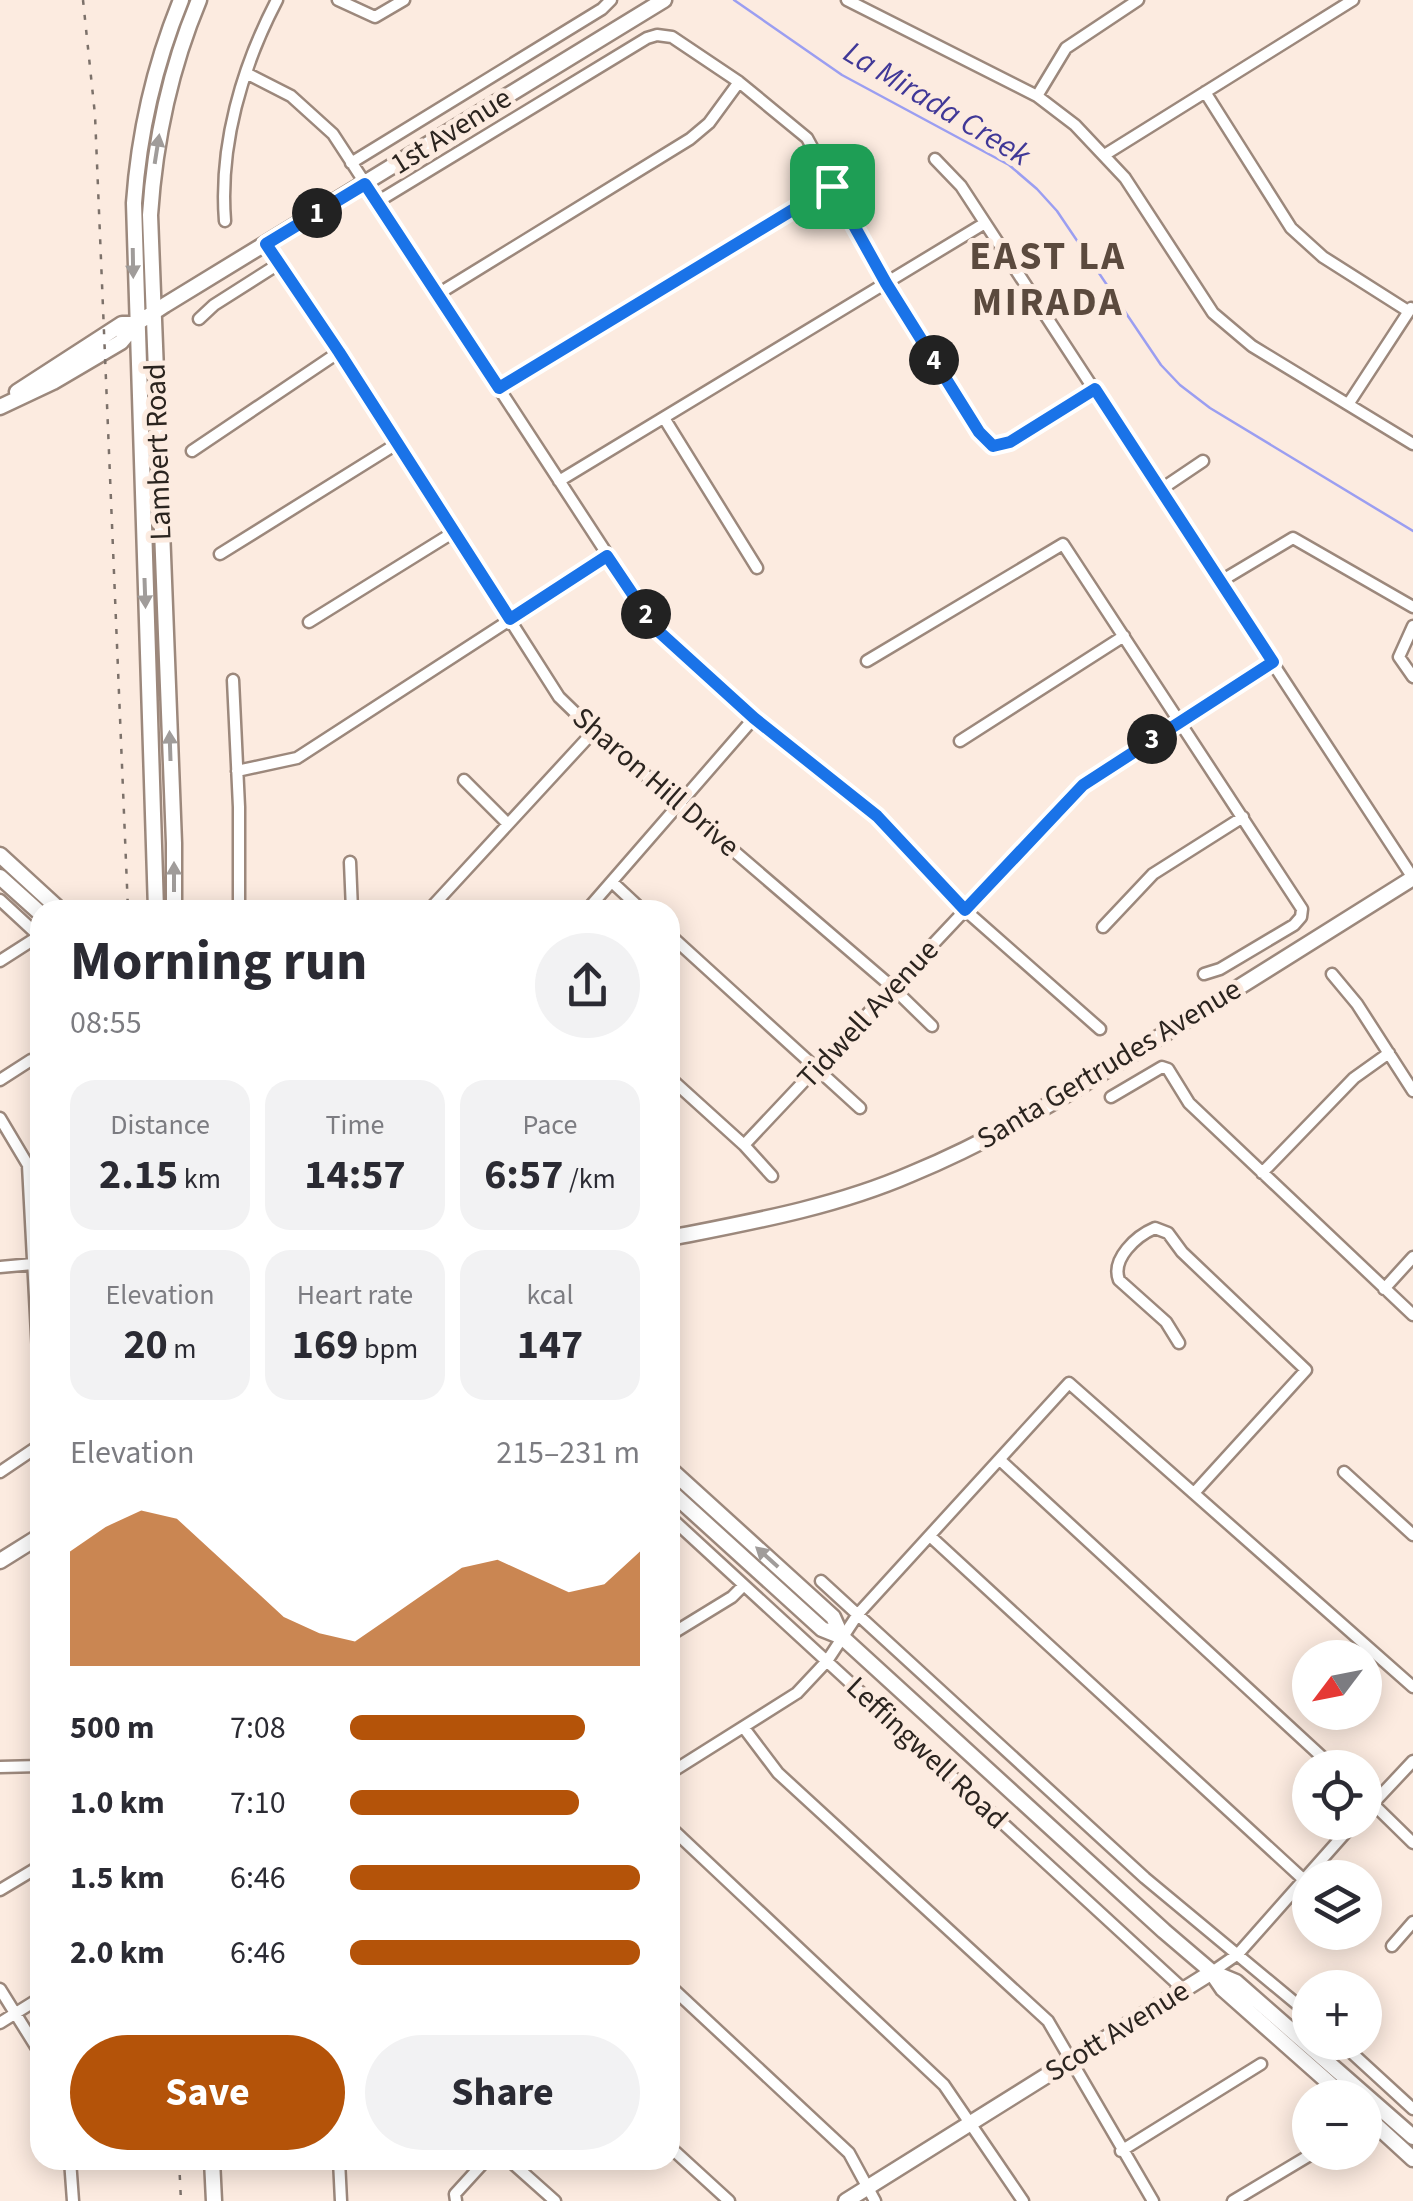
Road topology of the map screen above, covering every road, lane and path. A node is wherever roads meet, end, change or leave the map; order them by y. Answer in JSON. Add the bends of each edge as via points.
{"nodes":[{"id":1,"x":181,"y":0,"type":"edge"},
{"id":2,"x":199,"y":0,"type":"edge"},
{"id":3,"x":277,"y":0,"type":"edge"},
{"id":4,"x":338,"y":0,"type":"edge"},
{"id":5,"x":404,"y":0,"type":"edge"},
{"id":6,"x":611,"y":0,"type":"edge"},
{"id":7,"x":664,"y":0,"type":"edge"},
{"id":8,"x":847,"y":0,"type":"edge"},
{"id":9,"x":1138,"y":0,"type":"edge"},
{"id":10,"x":1353,"y":0,"type":"edge"},
{"id":11,"x":246,"y":73,"type":"junction"},
{"id":12,"x":739,"y":82,"type":"junction"},
{"id":13,"x":1205,"y":92,"type":"junction"},
{"id":14,"x":1037,"y":96,"type":"junction"},
{"id":15,"x":1106,"y":154,"type":"junction"},
{"id":16,"x":935,"y":158,"type":"dead end"},
{"id":17,"x":351,"y":162,"type":"junction"},
{"id":18,"x":365,"y":184,"type":"junction"},
{"id":19,"x":832,"y":186,"type":"junction"},
{"id":20,"x":378,"y":202,"type":"junction"},
{"id":21,"x":225,"y":221,"type":"dead end"},
{"id":22,"x":986,"y":223,"type":"junction"},
{"id":23,"x":266,"y":244,"type":"junction"},
{"id":24,"x":280,"y":262,"type":"junction"},
{"id":25,"x":886,"y":283,"type":"junction"},
{"id":26,"x":438,"y":294,"type":"junction"},
{"id":27,"x":1410,"y":309,"type":"edge"},
{"id":28,"x":152,"y":314,"type":"junction"},
{"id":29,"x":198,"y":319,"type":"dead end"},
{"id":30,"x":136,"y":324,"type":"junction"},
{"id":31,"x":339,"y":352,"type":"junction"},
{"id":32,"x":73,"y":354,"type":"junction"},
{"id":33,"x":47,"y":385,"type":"junction"},
{"id":34,"x":499,"y":388,"type":"junction"},
{"id":35,"x":1095,"y":389,"type":"junction"},
{"id":36,"x":1348,"y":404,"type":"junction"},
{"id":37,"x":0,"y":406,"type":"edge"},
{"id":38,"x":664,"y":418,"type":"junction"},
{"id":39,"x":398,"y":443,"type":"junction"},
{"id":40,"x":1413,"y":444,"type":"edge"},
{"id":41,"x":192,"y":451,"type":"dead end"},
{"id":42,"x":1202,"y":462,"type":"dead end"},
{"id":43,"x":559,"y":482,"type":"junction"},
{"id":44,"x":1160,"y":490,"type":"junction"},
{"id":45,"x":454,"y":532,"type":"junction"},
{"id":46,"x":220,"y":554,"type":"dead end"},
{"id":47,"x":607,"y":556,"type":"junction"},
{"id":48,"x":756,"y":568,"type":"dead end"},
{"id":49,"x":1221,"y":581,"type":"junction"},
{"id":50,"x":1413,"y":607,"type":"edge"},
{"id":51,"x":510,"y":619,"type":"junction"},
{"id":52,"x":308,"y":622,"type":"dead end"},
{"id":53,"x":1413,"y":626,"type":"edge"},
{"id":54,"x":1124,"y":636,"type":"junction"},
{"id":55,"x":867,"y":661,"type":"dead end"},
{"id":56,"x":1273,"y":662,"type":"junction"},
{"id":57,"x":1413,"y":677,"type":"edge"},
{"id":58,"x":233,"y":680,"type":"dead end"},
{"id":59,"x":754,"y":718,"type":"junction"},
{"id":60,"x":1179,"y":722,"type":"junction"},
{"id":61,"x":594,"y":731,"type":"junction"},
{"id":62,"x":960,"y":741,"type":"dead end"},
{"id":63,"x":237,"y":771,"type":"junction"},
{"id":64,"x":464,"y":780,"type":"dead end"},
{"id":65,"x":682,"y":803,"type":"junction"},
{"id":66,"x":1243,"y":818,"type":"junction"},
{"id":67,"x":508,"y":824,"type":"junction"},
{"id":68,"x":0,"y":855,"type":"edge"},
{"id":69,"x":350,"y":862,"type":"dead end"},
{"id":70,"x":0,"y":877,"type":"edge"},
{"id":71,"x":1413,"y":878,"type":"edge"},
{"id":72,"x":612,"y":882,"type":"junction"},
{"id":73,"x":0,"y":900,"type":"edge"},
{"id":74,"x":49,"y":900,"type":"edge"},
{"id":75,"x":156,"y":900,"type":"edge"},
{"id":76,"x":174,"y":900,"type":"edge"},
{"id":77,"x":239,"y":900,"type":"edge"},
{"id":78,"x":352,"y":900,"type":"edge"},
{"id":79,"x":438,"y":900,"type":"edge"},
{"id":80,"x":596,"y":900,"type":"edge"},
{"id":81,"x":631,"y":900,"type":"edge"},
{"id":82,"x":30,"y":904,"type":"edge"},
{"id":83,"x":965,"y":910,"type":"junction"},
{"id":84,"x":30,"y":928,"type":"edge"},
{"id":85,"x":1103,"y":928,"type":"dead end"},
{"id":86,"x":30,"y":942,"type":"edge"},
{"id":87,"x":680,"y":944,"type":"edge"},
{"id":88,"x":0,"y":961,"type":"edge"},
{"id":89,"x":1204,"y":974,"type":"dead end"},
{"id":90,"x":1332,"y":974,"type":"dead end"},
{"id":91,"x":891,"y":986,"type":"junction"},
{"id":92,"x":932,"y":1026,"type":"dead end"},
{"id":93,"x":1100,"y":1029,"type":"dead end"},
{"id":94,"x":1388,"y":1053,"type":"junction"},
{"id":95,"x":30,"y":1061,"type":"edge"},
{"id":96,"x":818,"y":1070,"type":"junction"},
{"id":97,"x":0,"y":1080,"type":"edge"},
{"id":98,"x":680,"y":1087,"type":"edge"},
{"id":99,"x":1413,"y":1092,"type":"edge"},
{"id":100,"x":1112,"y":1097,"type":"dead end"},
{"id":101,"x":860,"y":1108,"type":"dead end"},
{"id":102,"x":0,"y":1118,"type":"edge"},
{"id":103,"x":744,"y":1144,"type":"junction"},
{"id":104,"x":1262,"y":1174,"type":"junction"},
{"id":105,"x":772,"y":1176,"type":"dead end"},
{"id":106,"x":30,"y":1205,"type":"edge"},
{"id":107,"x":680,"y":1236,"type":"edge"},
{"id":108,"x":1413,"y":1258,"type":"edge"},
{"id":109,"x":30,"y":1264,"type":"edge"},
{"id":110,"x":0,"y":1266,"type":"edge"},
{"id":111,"x":1384,"y":1289,"type":"junction"},
{"id":112,"x":1413,"y":1315,"type":"edge"},
{"id":113,"x":1179,"y":1342,"type":"dead end"},
{"id":114,"x":30,"y":1451,"type":"edge"},
{"id":115,"x":1000,"y":1460,"type":"junction"},
{"id":116,"x":0,"y":1472,"type":"edge"},
{"id":117,"x":1344,"y":1472,"type":"dead end"},
{"id":118,"x":680,"y":1478,"type":"edge"},
{"id":119,"x":1194,"y":1493,"type":"junction"},
{"id":120,"x":680,"y":1500,"type":"edge"},
{"id":121,"x":680,"y":1525,"type":"edge"},
{"id":122,"x":1413,"y":1535,"type":"edge"},
{"id":123,"x":932,"y":1537,"type":"junction"},
{"id":124,"x":30,"y":1542,"type":"edge"},
{"id":125,"x":0,"y":1561,"type":"edge"},
{"id":126,"x":821,"y":1580,"type":"dead end"},
{"id":127,"x":744,"y":1584,"type":"junction"},
{"id":128,"x":858,"y":1614,"type":"junction"},
{"id":129,"x":680,"y":1629,"type":"edge"},
{"id":130,"x":842,"y":1637,"type":"junction"},
{"id":131,"x":827,"y":1661,"type":"junction"},
{"id":132,"x":1413,"y":1687,"type":"edge"},
{"id":133,"x":744,"y":1728,"type":"junction"},
{"id":134,"x":1314,"y":1750,"type":"edge"},
{"id":135,"x":1413,"y":1761,"type":"edge"},
{"id":136,"x":30,"y":1766,"type":"edge"},
{"id":137,"x":680,"y":1767,"type":"edge"},
{"id":138,"x":0,"y":1768,"type":"edge"},
{"id":139,"x":1382,"y":1791,"type":"edge"},
{"id":140,"x":1382,"y":1816,"type":"edge"},
{"id":141,"x":680,"y":1836,"type":"edge"},
{"id":142,"x":1339,"y":1840,"type":"edge"},
{"id":143,"x":1413,"y":1844,"type":"edge"},
{"id":144,"x":1320,"y":1860,"type":"edge"},
{"id":145,"x":1292,"y":1869,"type":"edge"},
{"id":146,"x":30,"y":1872,"type":"edge"},
{"id":147,"x":0,"y":1890,"type":"edge"},
{"id":148,"x":1292,"y":1892,"type":"edge"},
{"id":149,"x":1413,"y":1922,"type":"edge"},
{"id":150,"x":1392,"y":1946,"type":"dead end"},
{"id":151,"x":1238,"y":1954,"type":"junction"},
{"id":152,"x":1212,"y":1972,"type":"junction"},
{"id":153,"x":0,"y":1989,"type":"edge"},
{"id":154,"x":1183,"y":1990,"type":"junction"},
{"id":155,"x":680,"y":1995,"type":"edge"},
{"id":156,"x":1292,"y":2000,"type":"edge"},
{"id":157,"x":30,"y":2005,"type":"edge"},
{"id":158,"x":16,"y":2014,"type":"junction"},
{"id":159,"x":0,"y":2023,"type":"edge"},
{"id":160,"x":30,"y":2037,"type":"edge"},
{"id":161,"x":1071,"y":2060,"type":"junction"},
{"id":162,"x":1360,"y":2060,"type":"edge"},
{"id":163,"x":1261,"y":2064,"type":"dead end"},
{"id":164,"x":1326,"y":2080,"type":"edge"},
{"id":165,"x":1413,"y":2109,"type":"edge"},
{"id":166,"x":970,"y":2123,"type":"junction"},
{"id":167,"x":1382,"y":2131,"type":"edge"},
{"id":168,"x":1413,"y":2137,"type":"edge"},
{"id":169,"x":1121,"y":2151,"type":"junction"},
{"id":170,"x":680,"y":2156,"type":"edge"},
{"id":171,"x":1413,"y":2160,"type":"edge"},
{"id":172,"x":1292,"y":2166,"type":"edge"},
{"id":173,"x":70,"y":2170,"type":"edge"},
{"id":174,"x":212,"y":2170,"type":"edge"},
{"id":175,"x":339,"y":2170,"type":"edge"},
{"id":176,"x":477,"y":2170,"type":"edge"},
{"id":177,"x":521,"y":2170,"type":"edge"},
{"id":178,"x":871,"y":2195,"type":"edge"},
{"id":179,"x":72,"y":2201,"type":"edge"},
{"id":180,"x":214,"y":2201,"type":"edge"},
{"id":181,"x":341,"y":2201,"type":"edge"},
{"id":182,"x":456,"y":2201,"type":"edge"},
{"id":183,"x":555,"y":2201,"type":"edge"},
{"id":184,"x":729,"y":2201,"type":"edge"},
{"id":185,"x":846,"y":2201,"type":"edge"},
{"id":186,"x":1023,"y":2201,"type":"edge"},
{"id":187,"x":1152,"y":2201,"type":"edge"},
{"id":188,"x":1233,"y":2201,"type":"edge"}],
"edges":[{"from":1,"to":30,"type":"main road","name":"Lambert Road","one_way":true,"via":[[139,149]]},
{"from":28,"to":2,"type":"main road","name":"Lambert Road","one_way":true,"via":[[157,146],[169,86]]},
{"from":3,"to":11,"type":"street"},
{"from":4,"to":5,"type":"street","via":[[374,17]]},
{"from":6,"to":17,"type":"street"},
{"from":7,"to":18,"type":"main road","name":"1st Avenue"},
{"from":8,"to":14,"type":"street"},
{"from":9,"to":14,"type":"street","via":[[1066,48]]},
{"from":10,"to":13,"type":"street"},
{"from":11,"to":17,"type":"street","via":[[302,105]]},
{"from":11,"to":21,"type":"street","via":[[225,153]]},
{"from":12,"to":19,"type":"street","via":[[807,138]]},
{"from":12,"to":20,"type":"street","via":[[657,35]]},
{"from":12,"to":26,"type":"street","via":[[708,123],[665,157]]},
{"from":13,"to":15,"type":"street"},
{"from":13,"to":27,"type":"street","via":[[1291,228],[1323,257]]},
{"from":14,"to":15,"type":"street"},
{"from":15,"to":36,"type":"street","via":[[1213,313],[1252,346]]},
{"from":16,"to":22,"type":"street"},
{"from":17,"to":18,"type":"street"},
{"from":18,"to":20,"type":"street"},
{"from":18,"to":23,"type":"main road","name":"1st Avenue"},
{"from":19,"to":25,"type":"street"},
{"from":19,"to":34,"type":"street"},
{"from":20,"to":26,"type":"street"},
{"from":22,"to":25,"type":"street"},
{"from":22,"to":35,"type":"street"},
{"from":23,"to":24,"type":"street","name":"Sharon Hill Drive"},
{"from":23,"to":28,"type":"main road","name":"1st Avenue"},
{"from":24,"to":29,"type":"street"},
{"from":24,"to":31,"type":"street","name":"Sharon Hill Drive"},
{"from":25,"to":35,"type":"street","via":[[993,446]]},
{"from":25,"to":38,"type":"street"},
{"from":26,"to":34,"type":"street"},
{"from":27,"to":36,"type":"street"},
{"from":28,"to":30,"type":"main road","name":"1st Avenue"},
{"from":76,"to":28,"type":"main road","name":"Lambert Road","one_way":true},
{"from":30,"to":32,"type":"main road","name":"1st Avenue","via":[[122,324]]},
{"from":30,"to":33,"type":"main road","name":"1st Avenue","via":[[121,342]]},
{"from":30,"to":75,"type":"main road","name":"Lambert Road","one_way":true},
{"from":31,"to":39,"type":"street","name":"Sharon Hill Drive"},
{"from":31,"to":41,"type":"street"},
{"from":32,"to":33,"type":"main road","via":[[43,378]]},
{"from":32,"to":37,"type":"main road","name":"1st Avenue"},
{"from":33,"to":37,"type":"main road","name":"1st Avenue"},
{"from":34,"to":43,"type":"street"},
{"from":35,"to":44,"type":"street"},
{"from":36,"to":40,"type":"street"},
{"from":38,"to":43,"type":"street"},
{"from":38,"to":48,"type":"street"},
{"from":39,"to":45,"type":"street","name":"Sharon Hill Drive"},
{"from":39,"to":46,"type":"street"},
{"from":42,"to":44,"type":"street"},
{"from":43,"to":47,"type":"street"},
{"from":44,"to":49,"type":"street"},
{"from":45,"to":51,"type":"street","name":"Sharon Hill Drive"},
{"from":45,"to":52,"type":"street"},
{"from":47,"to":51,"type":"street"},
{"from":47,"to":59,"type":"street","via":[[656,629]]},
{"from":49,"to":50,"type":"street","via":[[1293,538]]},
{"from":49,"to":56,"type":"street"},
{"from":51,"to":61,"type":"street","name":"Sharon Hill Drive","via":[[559,697]]},
{"from":51,"to":63,"type":"street","via":[[297,758]]},
{"from":53,"to":57,"type":"street","via":[[1399,657]]},
{"from":54,"to":55,"type":"street","via":[[1063,544]]},
{"from":54,"to":60,"type":"street"},
{"from":54,"to":62,"type":"street"},
{"from":56,"to":60,"type":"street","name":"Tidwell Avenue"},
{"from":56,"to":71,"type":"street"},
{"from":58,"to":63,"type":"street"},
{"from":59,"to":65,"type":"street"},
{"from":59,"to":83,"type":"street","via":[[877,816]]},
{"from":60,"to":66,"type":"street"},
{"from":60,"to":83,"type":"street","name":"Tidwell Avenue","via":[[1083,785]]},
{"from":61,"to":65,"type":"street","name":"Sharon Hill Drive"},
{"from":61,"to":67,"type":"street"},
{"from":63,"to":77,"type":"street"},
{"from":64,"to":67,"type":"street"},
{"from":65,"to":72,"type":"street"},
{"from":65,"to":91,"type":"street","name":"Sharon Hill Drive"},
{"from":66,"to":85,"type":"street","via":[[1153,874]]},
{"from":66,"to":89,"type":"street","via":[[1301,917]]},
{"from":67,"to":79,"type":"street"},
{"from":68,"to":74,"type":"main road"},
{"from":69,"to":78,"type":"street"},
{"from":70,"to":82,"type":"main road"},
{"from":71,"to":107,"type":"main road","name":"Santa Gertrudes Avenue","via":[[989,1140],[854,1194]]},
{"from":72,"to":80,"type":"street"},
{"from":72,"to":81,"type":"street"},
{"from":73,"to":84,"type":"street"},
{"from":83,"to":91,"type":"street","name":"Tidwell Avenue"},
{"from":83,"to":93,"type":"street"},
{"from":86,"to":88,"type":"street"},
{"from":87,"to":96,"type":"street"},
{"from":90,"to":94,"type":"street"},
{"from":91,"to":92,"type":"street","name":"Sharon Hill Drive"},
{"from":91,"to":96,"type":"street","name":"Tidwell Avenue"},
{"from":94,"to":99,"type":"street"},
{"from":94,"to":104,"type":"street","via":[[1354,1078]]},
{"from":95,"to":97,"type":"street"},
{"from":96,"to":101,"type":"street"},
{"from":96,"to":103,"type":"street","name":"Tidwell Avenue"},
{"from":98,"to":103,"type":"street"},
{"from":100,"to":104,"type":"street","via":[[1162,1066],[1168,1069],[1189,1103]]},
{"from":102,"to":106,"type":"street","via":[[28,1165]]},
{"from":103,"to":105,"type":"street"},
{"from":104,"to":111,"type":"street"},
{"from":108,"to":111,"type":"street"},
{"from":109,"to":110,"type":"street"},
{"from":111,"to":112,"type":"street"},
{"from":113,"to":119,"type":"street","via":[[1116,1271],[1118,1261],[1154,1228],[1168,1234],[1306,1370]]},
{"from":114,"to":116,"type":"street"},
{"from":115,"to":119,"type":"street","via":[[1069,1382]]},
{"from":115,"to":123,"type":"street"},
{"from":115,"to":134,"type":"street"},
{"from":117,"to":122,"type":"street"},
{"from":130,"to":118,"type":"main road","name":"Leffingwell Road","one_way":true,"via":[[833,1618]]},
{"from":119,"to":132,"type":"street"},
{"from":120,"to":130,"type":"main road","name":"Leffingwell Road","via":[[822,1630]]},
{"from":121,"to":127,"type":"street","name":"Leffingwell Road"},
{"from":123,"to":128,"type":"street"},
{"from":123,"to":145,"type":"street"},
{"from":124,"to":125,"type":"main road"},
{"from":126,"to":128,"type":"street","name":"Leffingwell Road"},
{"from":127,"to":129,"type":"street"},
{"from":127,"to":131,"type":"street","name":"Leffingwell Road"},
{"from":128,"to":130,"type":"street"},
{"from":128,"to":151,"type":"street","name":"Leffingwell Road","via":[[1145,1878]]},
{"from":130,"to":131,"type":"street"},
{"from":130,"to":152,"type":"main road","name":"Leffingwell Road"},
{"from":131,"to":133,"type":"street","via":[[797,1692]]},
{"from":131,"to":154,"type":"street","name":"Leffingwell Road"},
{"from":133,"to":137,"type":"street"},
{"from":133,"to":161,"type":"street","via":[[778,1774],[1048,2020]]},
{"from":135,"to":139,"type":"street"},
{"from":136,"to":138,"type":"street"},
{"from":140,"to":143,"type":"street"},
{"from":141,"to":166,"type":"street","via":[[944,2085]]},
{"from":142,"to":144,"type":"street","name":"Scott Avenue"},
{"from":146,"to":147,"type":"street"},
{"from":148,"to":151,"type":"street","name":"Scott Avenue"},
{"from":149,"to":150,"type":"street"},
{"from":151,"to":152,"type":"street","name":"Scott Avenue"},
{"from":151,"to":156,"type":"street","name":"Leffingwell Road"},
{"from":152,"to":154,"type":"main road","name":"Scott Avenue"},
{"from":152,"to":164,"type":"main road","name":"Leffingwell Road","via":[[1223,1990]]},
{"from":152,"to":168,"type":"main road","name":"Leffingwell Road","via":[[1236,1982]]},
{"from":153,"to":158,"type":"street"},
{"from":154,"to":161,"type":"main road","name":"Scott Avenue"},
{"from":155,"to":178,"type":"street","via":[[849,2153]]},
{"from":157,"to":158,"type":"street"},
{"from":158,"to":159,"type":"street"},
{"from":158,"to":160,"type":"street"},
{"from":161,"to":166,"type":"main road","name":"Scott Avenue"},
{"from":161,"to":169,"type":"street"},
{"from":162,"to":165,"type":"street"},
{"from":163,"to":169,"type":"street"},
{"from":166,"to":178,"type":"main road","name":"Scott Avenue"},
{"from":166,"to":186,"type":"street"},
{"from":167,"to":171,"type":"main road"},
{"from":169,"to":187,"type":"street"},
{"from":170,"to":184,"type":"street"},
{"from":172,"to":188,"type":"street"},
{"from":173,"to":179,"type":"street"},
{"from":174,"to":180,"type":"main road"},
{"from":175,"to":181,"type":"street"},
{"from":176,"to":182,"type":"street"},
{"from":177,"to":183,"type":"street"},
{"from":178,"to":185,"type":"main road","name":"Scott Avenue"}]}
